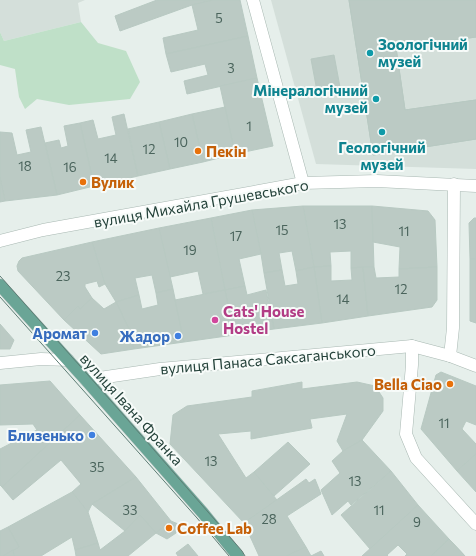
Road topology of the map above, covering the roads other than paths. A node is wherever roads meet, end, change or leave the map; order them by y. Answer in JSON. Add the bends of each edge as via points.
{"nodes":[{"id":1,"x":253,"y":0,"type":"edge"},
{"id":2,"x":303,"y":183,"type":"junction"},
{"id":3,"x":454,"y":184,"type":"junction"},
{"id":4,"x":476,"y":186,"type":"edge"},
{"id":5,"x":0,"y":241,"type":"edge"},
{"id":6,"x":0,"y":285,"type":"edge"},
{"id":7,"x":412,"y":346,"type":"junction"},
{"id":8,"x":450,"y":356,"type":"junction"},
{"id":9,"x":68,"y":360,"type":"junction"},
{"id":10,"x":0,"y":363,"type":"edge"},
{"id":11,"x":476,"y":366,"type":"edge"},
{"id":12,"x":86,"y":380,"type":"junction"},
{"id":13,"x":476,"y":524,"type":"edge"},
{"id":14,"x":238,"y":556,"type":"edge"}],
"edges":[{"from":1,"to":2,"type":"street"},
{"from":2,"to":3,"type":"street","name":"вулиця Михайла Грушевського","via":[[377,181]]},
{"from":2,"to":5,"type":"street","name":"вулиця Михайла Грушевського","via":[[43,230]]},
{"from":3,"to":4,"type":"street","name":"вулиця Михайла Грушевського"},
{"from":3,"to":8,"type":"street","via":[[453,328]]},
{"from":6,"to":9,"type":"main road","name":"вулиця Івана Франка"},
{"from":7,"to":8,"type":"street","name":"вулиця Панаса Саксаганського"},
{"from":7,"to":12,"type":"street","name":"вулиця Панаса Саксаганського","via":[[160,369]]},
{"from":7,"to":13,"type":"street","via":[[406,434],[416,458]]},
{"from":8,"to":11,"type":"street","name":"вулиця Панаса Саксаганського"},
{"from":9,"to":10,"type":"street","via":[[40,359]]},
{"from":9,"to":12,"type":"main road","name":"вулиця Івана Франка"},
{"from":12,"to":14,"type":"main road","name":"вулиця Івана Франка"}]}
